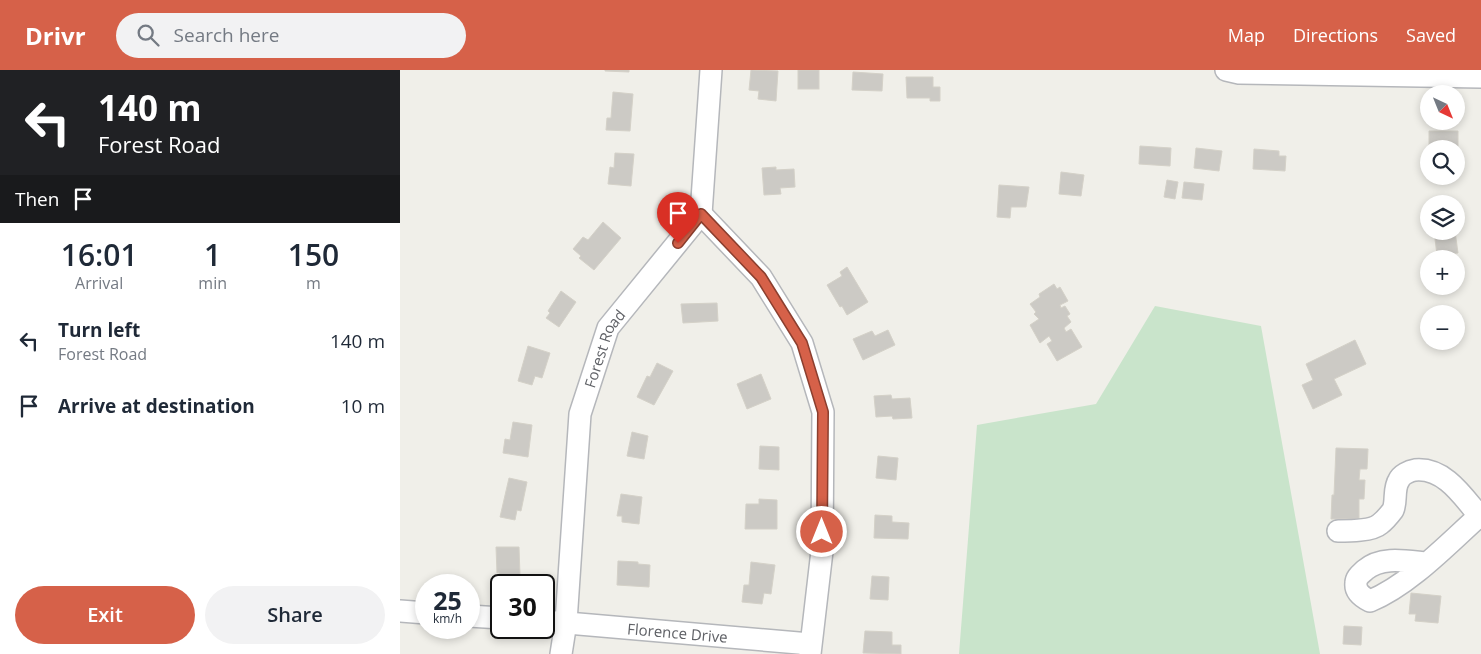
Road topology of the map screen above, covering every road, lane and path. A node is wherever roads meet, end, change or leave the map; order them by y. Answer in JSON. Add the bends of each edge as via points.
{"nodes":[{"id":1,"x":711,"y":70,"type":"edge"},
{"id":2,"x":1226,"y":70,"type":"edge"},
{"id":3,"x":1481,"y":77,"type":"edge"},
{"id":4,"x":701,"y":214,"type":"junction"},
{"id":5,"x":1480,"y":517,"type":"edge"},
{"id":6,"x":1338,"y":531,"type":"dead end"},
{"id":7,"x":1426,"y":563,"type":"dead end"},
{"id":8,"x":400,"y":611,"type":"edge"},
{"id":9,"x":415,"y":612,"type":"edge"},
{"id":10,"x":555,"y":622,"type":"edge"},
{"id":11,"x":566,"y":622,"type":"junction"},
{"id":12,"x":810,"y":649,"type":"edge"},
{"id":13,"x":561,"y":654,"type":"edge"}],
"edges":[{"from":1,"to":4,"type":"street"},
{"from":2,"to":3,"type":"street","via":[[1239,73]]},
{"from":4,"to":11,"type":"street","name":"Forest Road","via":[[608,328],[580,414]]},
{"from":4,"to":12,"type":"street","via":[[761,277],[802,343],[823,412],[822,551]]},
{"from":5,"to":6,"type":"street","via":[[1456,488],[1442,477],[1420,470],[1410,471],[1399,478],[1393,509],[1378,526]]},
{"from":5,"to":7,"type":"street"},
{"from":8,"to":9,"type":"street"},
{"from":10,"to":11,"type":"street","name":"Florence Drive"},
{"from":11,"to":12,"type":"street","name":"Florence Drive"},
{"from":11,"to":13,"type":"street","name":"Forest Road"}]}
